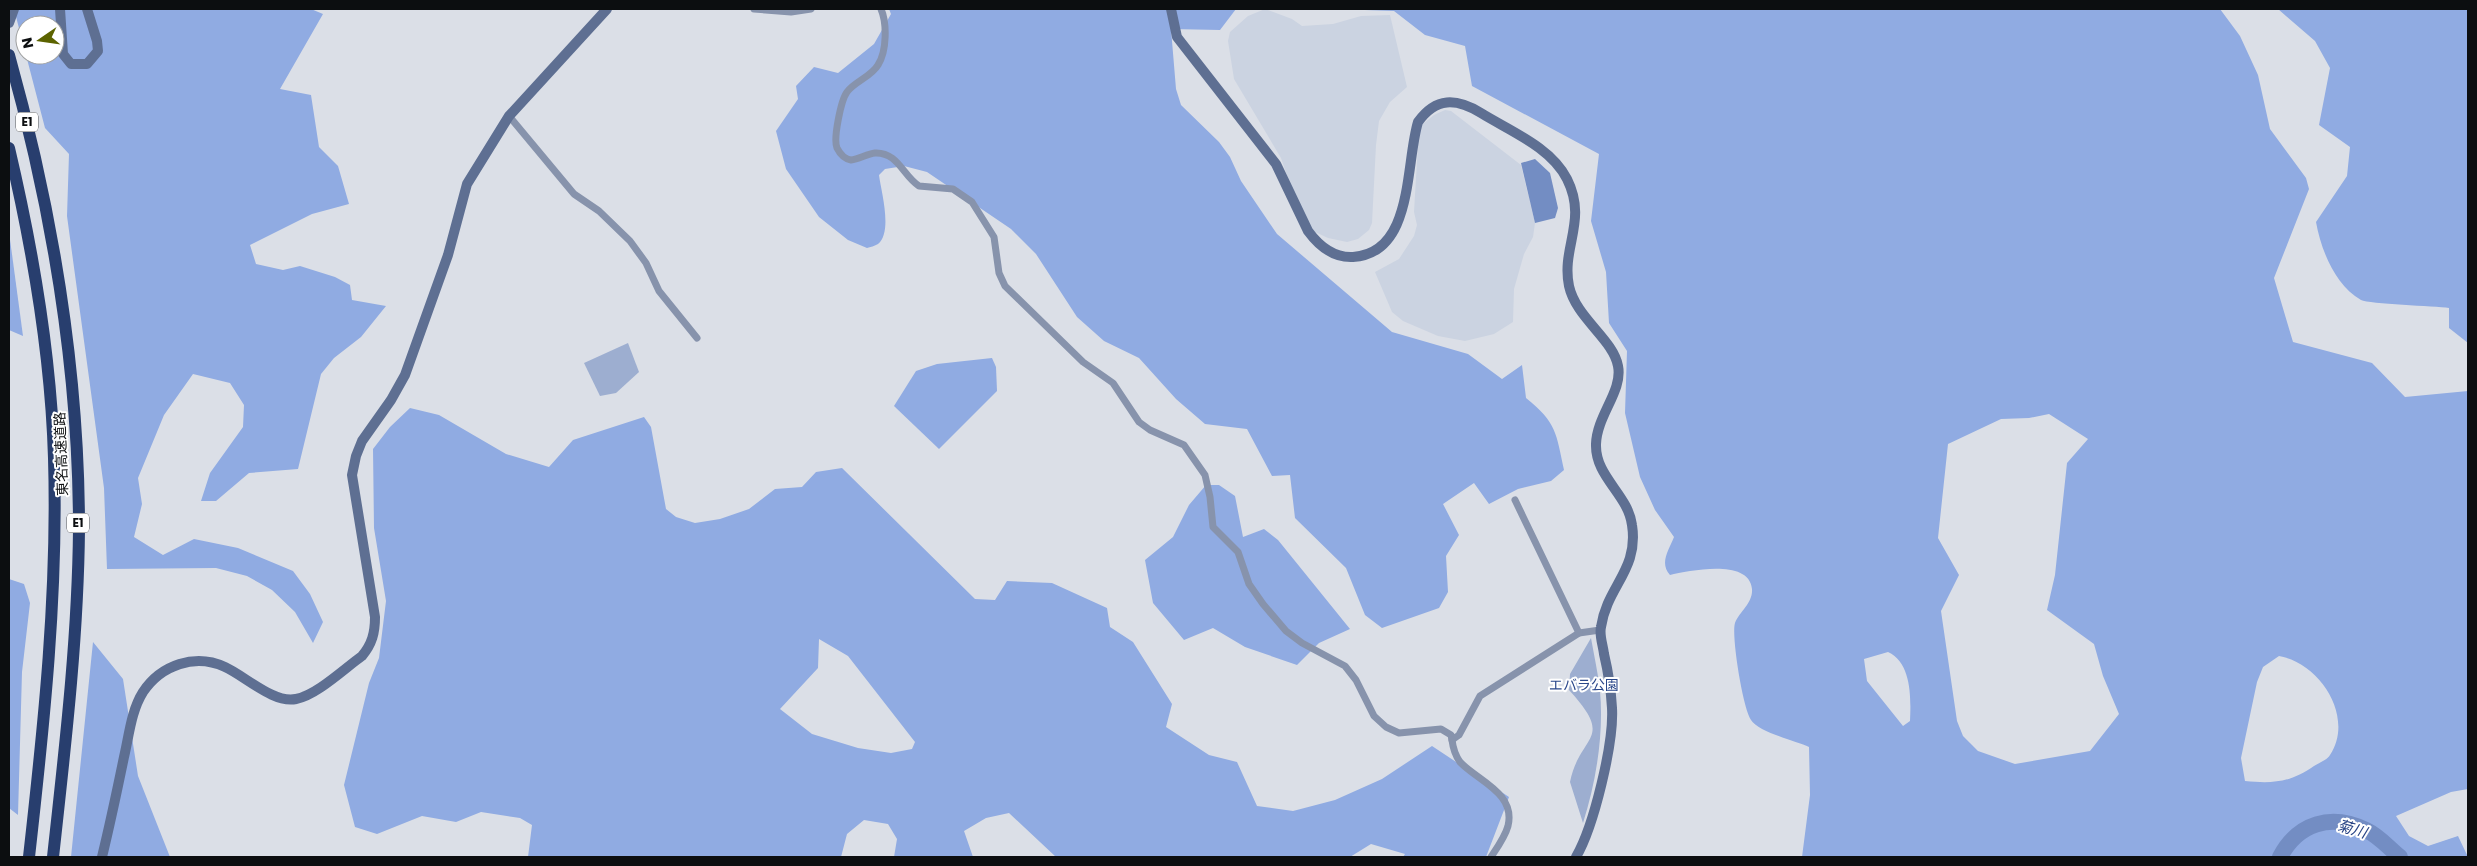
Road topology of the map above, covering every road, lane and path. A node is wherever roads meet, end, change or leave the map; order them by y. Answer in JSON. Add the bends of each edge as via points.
{"nodes":[{"id":1,"x":14,"y":9,"type":"edge"},
{"id":2,"x":60,"y":9,"type":"edge"},
{"id":3,"x":87,"y":9,"type":"edge"},
{"id":4,"x":607,"y":9,"type":"edge"},
{"id":5,"x":754,"y":9,"type":"edge"},
{"id":6,"x":811,"y":9,"type":"edge"},
{"id":7,"x":881,"y":9,"type":"edge"},
{"id":8,"x":1171,"y":9,"type":"edge"},
{"id":9,"x":9,"y":23,"type":"edge"},
{"id":10,"x":9,"y":55,"type":"edge"},
{"id":11,"x":509,"y":116,"type":"junction"},
{"id":12,"x":9,"y":148,"type":"edge"},
{"id":13,"x":697,"y":338,"type":"dead end"},
{"id":14,"x":1515,"y":500,"type":"dead end"},
{"id":15,"x":1600,"y":630,"type":"junction"},
{"id":16,"x":1580,"y":633,"type":"junction"},
{"id":17,"x":1452,"y":740,"type":"junction"},
{"id":18,"x":29,"y":857,"type":"edge"},
{"id":19,"x":53,"y":857,"type":"edge"},
{"id":20,"x":102,"y":857,"type":"edge"},
{"id":21,"x":1492,"y":857,"type":"edge"},
{"id":22,"x":1576,"y":857,"type":"edge"}],
"edges":[{"from":1,"to":9,"type":"street"},
{"from":2,"to":3,"type":"street","via":[[63,54],[71,64],[81,65],[87,64],[98,52]]},
{"from":4,"to":11,"type":"street"},
{"from":5,"to":6,"type":"street","via":[[791,12]]},
{"from":7,"to":17,"type":"street","via":[[885,22],[880,61],[844,97],[836,138],[841,154],[851,160],[870,154],[888,156],[918,186],[952,189],[972,202],[994,237],[999,273],[1005,286],[1083,362],[1113,383],[1139,422],[1180,442],[1199,464],[1209,489],[1213,527],[1238,552],[1249,584],[1269,611],[1297,640],[1345,666],[1374,716],[1386,727],[1399,732],[1440,729],[1451,735]]},
{"from":8,"to":15,"type":"street","via":[[1177,37],[1276,164],[1308,231],[1333,253],[1360,256],[1378,249],[1391,237],[1399,220],[1418,122],[1439,104],[1454,102],[1469,106],[1544,152],[1561,169],[1576,211],[1568,272],[1572,297],[1616,356],[1619,370],[1615,392],[1597,430],[1598,462],[1628,510],[1634,538],[1629,565],[1609,597]]},
{"from":10,"to":19,"type":"highway","name":"東名高速道路","number":"E1","via":[[42,190],[68,346],[74,414],[79,528],[76,606]]},
{"from":11,"to":13,"type":"street","via":[[574,194],[599,211],[630,241],[646,263],[659,291]]},
{"from":11,"to":20,"type":"street","via":[[463,194],[448,256],[405,375],[388,406],[362,441],[356,456],[352,475],[375,618],[369,648],[306,696],[295,700],[280,698],[226,667],[209,662],[185,662],[161,672],[143,692],[133,716]]},
{"from":12,"to":18,"type":"highway","name":"東名高速道路","number":"E1","via":[[36,280],[46,351],[54,466],[53,600],[46,707]]},
{"from":14,"to":16,"type":"street"},
{"from":15,"to":16,"type":"street"},
{"from":15,"to":22,"type":"street","via":[[1612,709],[1611,732],[1592,824]]},
{"from":16,"to":17,"type":"street","via":[[1480,696],[1459,735]]},
{"from":17,"to":21,"type":"street","via":[[1454,753],[1460,761],[1499,794],[1507,808],[1508,826]]}]}
